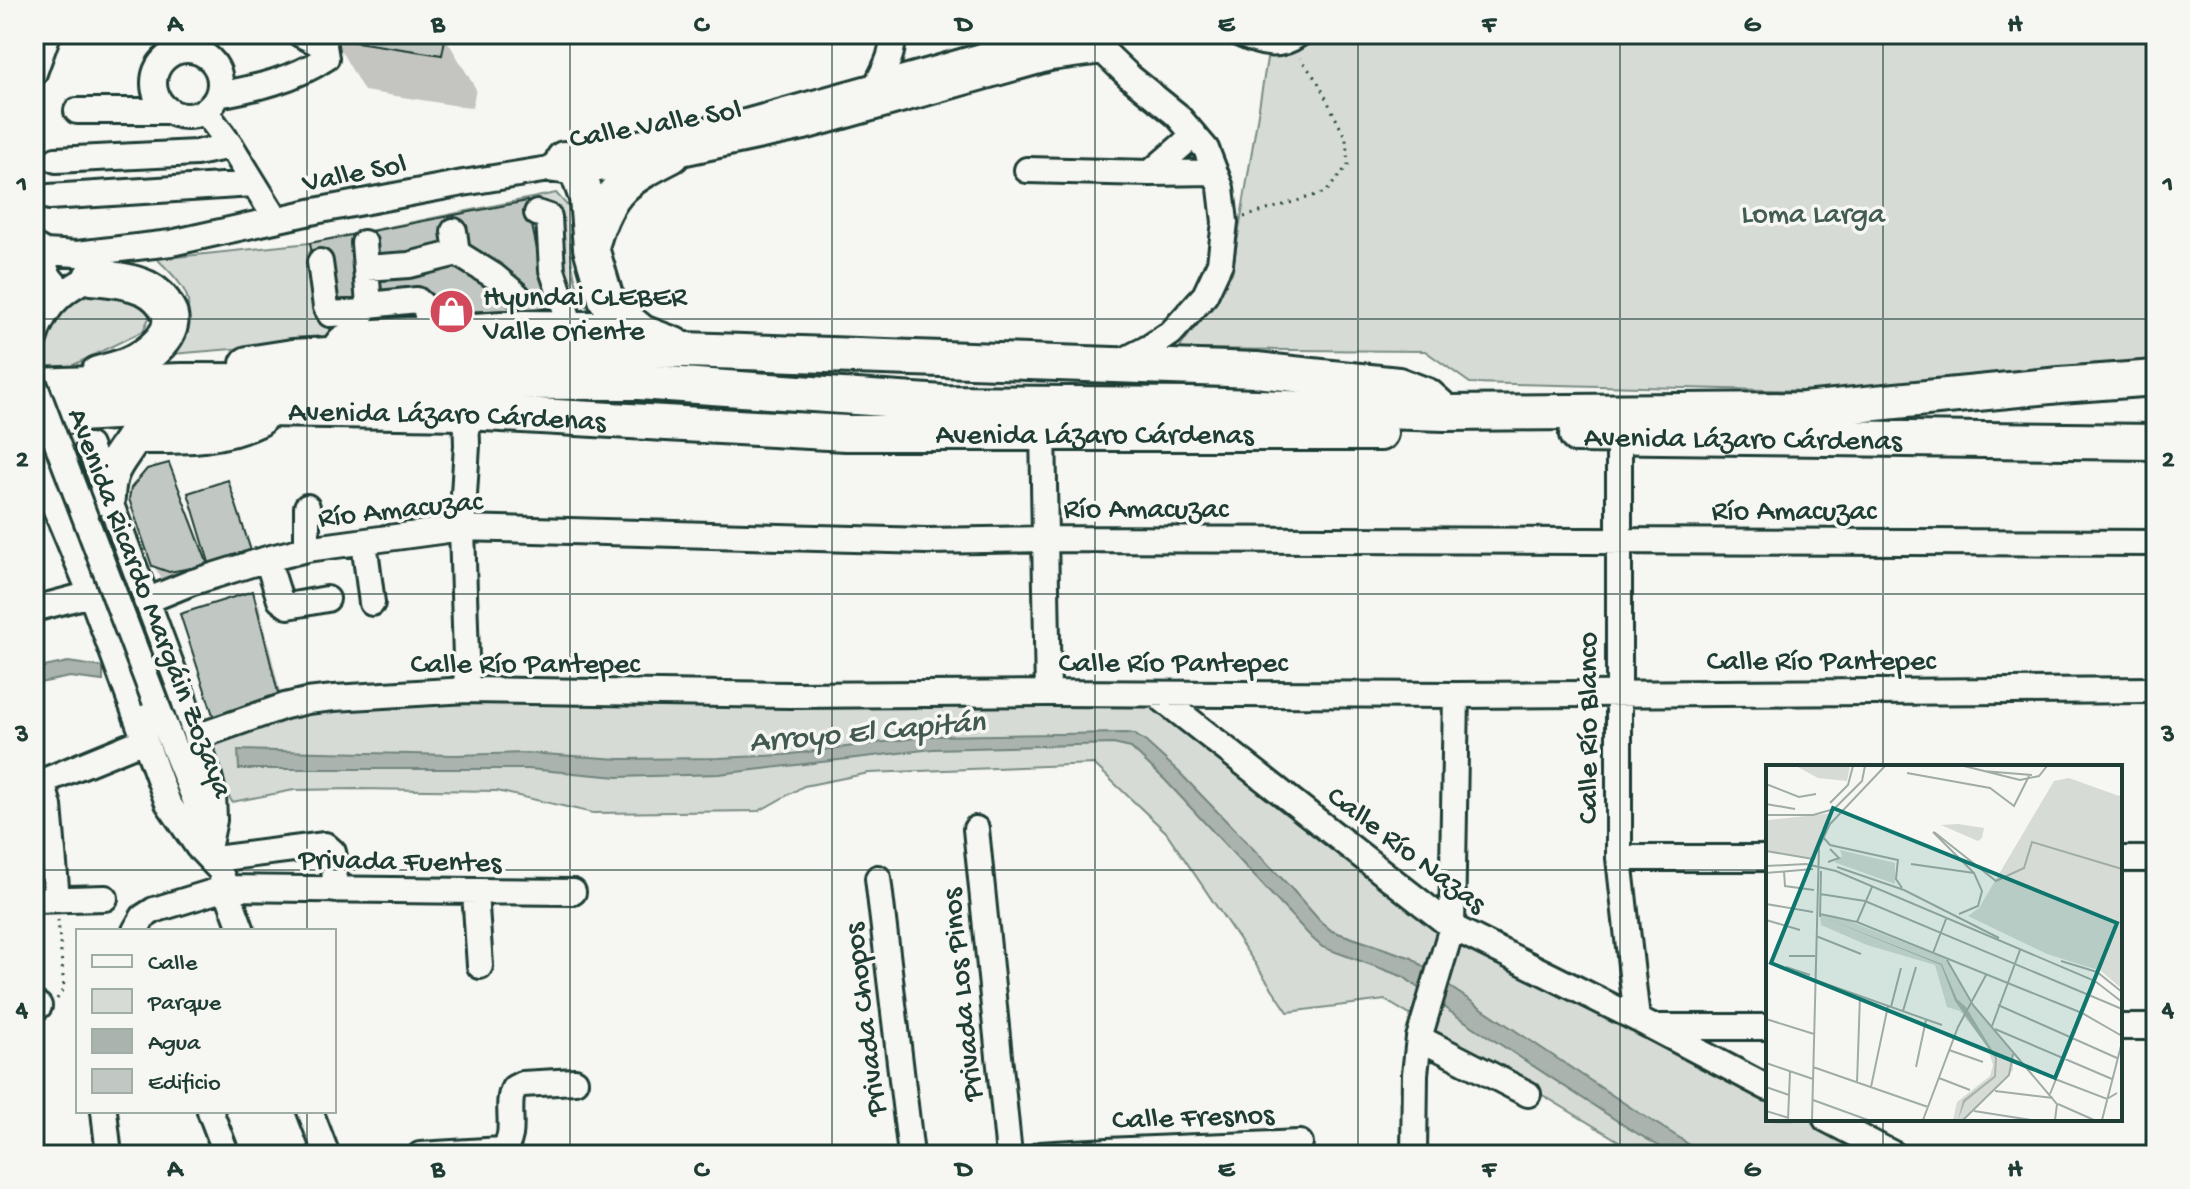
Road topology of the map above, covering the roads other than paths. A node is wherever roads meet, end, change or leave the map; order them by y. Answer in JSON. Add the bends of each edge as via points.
{"nodes":[{"id":1,"x":48,"y":34,"type":"edge"},
{"id":2,"x":300,"y":34,"type":"edge"},
{"id":3,"x":892,"y":34,"type":"edge"},
{"id":4,"x":1062,"y":34,"type":"edge"},
{"id":5,"x":1070,"y":34,"type":"edge"},
{"id":6,"x":1240,"y":34,"type":"edge"},
{"id":7,"x":1294,"y":38,"type":"edge"},
{"id":8,"x":1004,"y":42,"type":"edge"},
{"id":9,"x":1103,"y":51,"type":"junction"},
{"id":10,"x":34,"y":73,"type":"edge"},
{"id":11,"x":876,"y":86,"type":"junction"},
{"id":12,"x":211,"y":103,"type":"junction"},
{"id":13,"x":77,"y":111,"type":"dead end"},
{"id":14,"x":170,"y":111,"type":"junction"},
{"id":15,"x":1194,"y":135,"type":"junction"},
{"id":16,"x":231,"y":146,"type":"junction"},
{"id":17,"x":672,"y":155,"type":"junction"},
{"id":18,"x":56,"y":160,"type":"dead end"},
{"id":19,"x":564,"y":167,"type":"junction"},
{"id":20,"x":1027,"y":170,"type":"dead end"},
{"id":21,"x":1214,"y":172,"type":"junction"},
{"id":22,"x":1150,"y":173,"type":"junction"},
{"id":23,"x":253,"y":184,"type":"junction"},
{"id":24,"x":49,"y":197,"type":"dead end"},
{"id":25,"x":537,"y":213,"type":"dead end"},
{"id":26,"x":276,"y":219,"type":"junction"},
{"id":27,"x":171,"y":243,"type":"junction"},
{"id":28,"x":364,"y":243,"type":"dead end"},
{"id":29,"x":591,"y":248,"type":"junction"},
{"id":30,"x":40,"y":249,"type":"edge"},
{"id":31,"x":320,"y":262,"type":"dead end"},
{"id":32,"x":366,"y":268,"type":"junction"},
{"id":33,"x":77,"y":284,"type":"junction"},
{"id":34,"x":517,"y":295,"type":"dead end"},
{"id":35,"x":369,"y":305,"type":"junction"},
{"id":36,"x":570,"y":323,"type":"junction"},
{"id":37,"x":631,"y":324,"type":"junction"},
{"id":38,"x":430,"y":328,"type":"junction"},
{"id":39,"x":34,"y":340,"type":"edge"},
{"id":40,"x":685,"y":350,"type":"junction"},
{"id":41,"x":330,"y":355,"type":"junction"},
{"id":42,"x":1115,"y":365,"type":"junction"},
{"id":43,"x":2156,"y":378,"type":"edge"},
{"id":44,"x":182,"y":381,"type":"junction"},
{"id":45,"x":38,"y":385,"type":"edge"},
{"id":46,"x":1990,"y":392,"type":"junction"},
{"id":47,"x":2156,"y":393,"type":"edge"},
{"id":48,"x":277,"y":410,"type":"junction"},
{"id":49,"x":466,"y":412,"type":"junction"},
{"id":50,"x":1445,"y":413,"type":"junction"},
{"id":51,"x":34,"y":422,"type":"edge"},
{"id":52,"x":2156,"y":424,"type":"edge"},
{"id":53,"x":1043,"y":431,"type":"junction"},
{"id":54,"x":1619,"y":435,"type":"junction"},
{"id":55,"x":134,"y":436,"type":"junction"},
{"id":56,"x":1906,"y":439,"type":"junction"},
{"id":57,"x":2156,"y":442,"type":"edge"},
{"id":58,"x":89,"y":446,"type":"junction"},
{"id":59,"x":34,"y":456,"type":"edge"},
{"id":60,"x":107,"y":498,"type":"junction"},
{"id":61,"x":307,"y":507,"type":"dead end"},
{"id":62,"x":462,"y":528,"type":"junction"},
{"id":63,"x":1045,"y":539,"type":"junction"},
{"id":64,"x":1618,"y":540,"type":"junction"},
{"id":65,"x":364,"y":542,"type":"junction"},
{"id":66,"x":2156,"y":543,"type":"edge"},
{"id":67,"x":307,"y":549,"type":"junction"},
{"id":68,"x":267,"y":559,"type":"junction"},
{"id":69,"x":91,"y":594,"type":"junction"},
{"id":70,"x":327,"y":599,"type":"dead end"},
{"id":71,"x":146,"y":601,"type":"junction"},
{"id":72,"x":372,"y":603,"type":"dead end"},
{"id":73,"x":34,"y":609,"type":"edge"},
{"id":74,"x":467,"y":690,"type":"junction"},
{"id":75,"x":2156,"y":690,"type":"edge"},
{"id":76,"x":1048,"y":693,"type":"junction"},
{"id":77,"x":1618,"y":693,"type":"junction"},
{"id":78,"x":1156,"y":694,"type":"junction"},
{"id":79,"x":1456,"y":695,"type":"junction"},
{"id":80,"x":196,"y":737,"type":"junction"},
{"id":81,"x":144,"y":740,"type":"junction"},
{"id":82,"x":38,"y":784,"type":"edge"},
{"id":83,"x":976,"y":829,"type":"dead end"},
{"id":84,"x":1619,"y":858,"type":"junction"},
{"id":85,"x":1766,"y":858,"type":"edge"},
{"id":86,"x":2122,"y":859,"type":"edge"},
{"id":87,"x":2156,"y":859,"type":"edge"},
{"id":88,"x":217,"y":865,"type":"junction"},
{"id":89,"x":878,"y":878,"type":"dead end"},
{"id":90,"x":335,"y":890,"type":"junction"},
{"id":91,"x":475,"y":892,"type":"junction"},
{"id":92,"x":573,"y":892,"type":"dead end"},
{"id":93,"x":105,"y":898,"type":"dead end"},
{"id":94,"x":45,"y":900,"type":"edge"},
{"id":95,"x":1452,"y":927,"type":"junction"},
{"id":96,"x":136,"y":929,"type":"edge"},
{"id":97,"x":241,"y":929,"type":"edge"},
{"id":98,"x":480,"y":966,"type":"dead end"},
{"id":99,"x":1644,"y":1023,"type":"junction"},
{"id":100,"x":1766,"y":1027,"type":"edge"},
{"id":101,"x":2122,"y":1027,"type":"edge"},
{"id":102,"x":2156,"y":1027,"type":"edge"},
{"id":103,"x":1419,"y":1038,"type":"junction"},
{"id":104,"x":575,"y":1081,"type":"dead end"},
{"id":105,"x":1766,"y":1087,"type":"edge"},
{"id":106,"x":1528,"y":1094,"type":"dead end"},
{"id":107,"x":104,"y":1113,"type":"edge"},
{"id":108,"x":211,"y":1113,"type":"edge"},
{"id":109,"x":311,"y":1113,"type":"edge"},
{"id":110,"x":1836,"y":1124,"type":"edge"},
{"id":111,"x":1300,"y":1143,"type":"dead end"},
{"id":112,"x":1183,"y":1152,"type":"edge"},
{"id":113,"x":109,"y":1155,"type":"edge"},
{"id":114,"x":227,"y":1155,"type":"edge"},
{"id":115,"x":327,"y":1155,"type":"edge"},
{"id":116,"x":420,"y":1155,"type":"edge"},
{"id":117,"x":911,"y":1155,"type":"edge"},
{"id":118,"x":1009,"y":1155,"type":"edge"},
{"id":119,"x":1040,"y":1155,"type":"edge"},
{"id":120,"x":1414,"y":1155,"type":"edge"},
{"id":121,"x":1855,"y":1155,"type":"edge"},
{"id":122,"x":1895,"y":1155,"type":"edge"}],
"edges":[{"from":1,"to":10,"type":"street"},
{"from":2,"to":12,"type":"street","via":[[324,46],[326,58],[309,69]]},
{"from":3,"to":11,"type":"street","via":[[888,63]]},
{"from":4,"to":8,"type":"street","name":"Calle Valle Sol"},
{"from":5,"to":9,"type":"street"},
{"from":6,"to":7,"type":"street","via":[[1275,44]]},
{"from":8,"to":11,"type":"street","name":"Calle Valle Sol"},
{"from":9,"to":15,"type":"street"},
{"from":9,"to":17,"type":"street","name":"Calle Valle Sol","via":[[1050,58],[804,127]]},
{"from":11,"to":19,"type":"street","name":"Calle Valle Sol"},
{"from":12,"to":14,"type":"street","via":[[187,116]]},
{"from":12,"to":14,"type":"street","via":[[219,74],[207,57],[187,50],[167,57],[154,85]]},
{"from":12,"to":16,"type":"street"},
{"from":13,"to":14,"type":"street"},
{"from":15,"to":21,"type":"street"},
{"from":15,"to":22,"type":"street"},
{"from":16,"to":18,"type":"street","via":[[196,153]]},
{"from":16,"to":23,"type":"street"},
{"from":17,"to":19,"type":"street","name":"Calle Valle Sol"},
{"from":17,"to":29,"type":"highway","via":[[629,178],[612,196]]},
{"from":19,"to":26,"type":"street","name":"Valle Sol"},
{"from":19,"to":29,"type":"highway","via":[[587,198]]},
{"from":20,"to":22,"type":"street"},
{"from":21,"to":22,"type":"street"},
{"from":21,"to":42,"type":"street","via":[[1225,222],[1220,263],[1205,295],[1171,333]]},
{"from":23,"to":24,"type":"street"},
{"from":23,"to":26,"type":"street"},
{"from":25,"to":36,"type":"street","via":[[549,217],[552,270]]},
{"from":26,"to":27,"type":"street","name":"Valle Sol"},
{"from":27,"to":30,"type":"street","name":"Valle Sol","via":[[77,254]]},
{"from":27,"to":33,"type":"street","name":"Valle Sol"},
{"from":28,"to":32,"type":"street"},
{"from":29,"to":37,"type":"highway","via":[[606,299]]},
{"from":30,"to":33,"type":"street","via":[[48,277]]},
{"from":31,"to":35,"type":"street","via":[[330,314],[363,312]]},
{"from":32,"to":34,"type":"street","via":[[409,265],[455,242]]},
{"from":32,"to":35,"type":"street"},
{"from":33,"to":39,"type":"street","via":[[44,315]]},
{"from":33,"to":45,"type":"highway","via":[[127,281],[149,289],[171,315],[169,330],[157,345],[125,366]]},
{"from":35,"to":38,"type":"street","via":[[417,300],[425,307]]},
{"from":36,"to":37,"type":"street"},
{"from":36,"to":38,"type":"street"},
{"from":37,"to":40,"type":"highway"},
{"from":38,"to":41,"type":"street","via":[[347,335]]},
{"from":40,"to":41,"type":"highway","via":[[455,348]]},
{"from":40,"to":42,"type":"highway"},
{"from":41,"to":44,"type":"highway","via":[[256,362]]},
{"from":42,"to":50,"type":"highway","via":[[1256,370],[1398,385],[1427,396]]},
{"from":43,"to":46,"type":"highway","name":"Avenida Lázaro Cárdenas"},
{"from":44,"to":45,"type":"highway","name":"Avenida Lázaro Cárdenas"},
{"from":44,"to":50,"type":"highway","name":"Avenida Lázaro Cárdenas","via":[[639,382],[943,403]]},
{"from":45,"to":88,"type":"street","name":"Avenida Ricardo Margáin Zozaya","bridge":true},
{"from":46,"to":47,"type":"highway","via":[[2005,403],[2022,404]]},
{"from":46,"to":50,"type":"highway","name":"Avenida Lázaro Cárdenas","via":[[1804,410]]},
{"from":48,"to":49,"type":"highway","name":"Avenida Lázaro Cárdenas"},
{"from":48,"to":51,"type":"highway","name":"Avenida Lázaro Cárdenas","via":[[185,408]]},
{"from":48,"to":55,"type":"highway","via":[[198,436]]},
{"from":49,"to":53,"type":"highway","name":"Avenida Lázaro Cárdenas","via":[[846,433]]},
{"from":49,"to":62,"type":"street"},
{"from":52,"to":56,"type":"highway","via":[[1941,427]]},
{"from":53,"to":54,"type":"highway","name":"Avenida Lázaro Cárdenas"},
{"from":53,"to":63,"type":"street"},
{"from":54,"to":56,"type":"highway","name":"Avenida Lázaro Cárdenas"},
{"from":54,"to":64,"type":"street","name":"Calle Río Blanco"},
{"from":55,"to":58,"type":"street"},
{"from":55,"to":60,"type":"highway","via":[[111,471]]},
{"from":56,"to":57,"type":"highway","name":"Avenida Lázaro Cárdenas"},
{"from":58,"to":59,"type":"street"},
{"from":58,"to":60,"type":"street","name":"Avenida Ricardo Margáin Zozaya"},
{"from":59,"to":69,"type":"street"},
{"from":60,"to":71,"type":"street","name":"Avenida Ricardo Margáin Zozaya"},
{"from":61,"to":67,"type":"street"},
{"from":62,"to":63,"type":"street","name":"Río Amacuzac","via":[[927,541]]},
{"from":62,"to":65,"type":"street","name":"Río Amacuzac"},
{"from":62,"to":74,"type":"street"},
{"from":63,"to":64,"type":"street","name":"Río Amacuzac"},
{"from":63,"to":76,"type":"street"},
{"from":64,"to":66,"type":"street","name":"Río Amacuzac"},
{"from":64,"to":77,"type":"street","name":"Calle Río Blanco"},
{"from":65,"to":67,"type":"street","name":"Río Amacuzac"},
{"from":65,"to":72,"type":"street"},
{"from":67,"to":68,"type":"street","name":"Río Amacuzac"},
{"from":68,"to":70,"type":"street","via":[[280,600],[288,606]]},
{"from":68,"to":71,"type":"street","name":"Río Amacuzac"},
{"from":69,"to":73,"type":"street"},
{"from":69,"to":81,"type":"street"},
{"from":71,"to":80,"type":"street","name":"Avenida Ricardo Margáin Zozaya"},
{"from":74,"to":76,"type":"street","name":"Calle Río Pantepec"},
{"from":74,"to":80,"type":"street","name":"Calle Río Pantepec","via":[[307,701]]},
{"from":75,"to":77,"type":"street","name":"Calle Río Pantepec"},
{"from":76,"to":78,"type":"street","name":"Calle Río Pantepec"},
{"from":77,"to":79,"type":"street","name":"Calle Río Pantepec"},
{"from":77,"to":84,"type":"street","name":"Calle Río Blanco"},
{"from":78,"to":79,"type":"street","name":"Calle Río Pantepec"},
{"from":78,"to":95,"type":"street","name":"Calle Río Nazas"},
{"from":79,"to":95,"type":"street"},
{"from":80,"to":88,"type":"street","name":"Avenida Ricardo Margáin Zozaya","via":[[213,793]]},
{"from":81,"to":82,"type":"street"},
{"from":81,"to":88,"type":"street","via":[[168,803]]},
{"from":82,"to":94,"type":"street","via":[[49,806]]},
{"from":83,"to":118,"type":"street","name":"Privada Los Pinos"},
{"from":84,"to":85,"type":"street"},
{"from":84,"to":99,"type":"street","name":"Calle Río Blanco"},
{"from":86,"to":87,"type":"street"},
{"from":88,"to":90,"type":"street","name":"Privada Fuentes"},
{"from":88,"to":90,"type":"street","via":[[325,845],[333,852]]},
{"from":88,"to":96,"type":"street","via":[[143,917]]},
{"from":88,"to":97,"type":"street","name":"Avenida Ricardo Margáin Zozaya"},
{"from":89,"to":117,"type":"street","name":"Privada Chopos"},
{"from":90,"to":91,"type":"street","name":"Privada Fuentes"},
{"from":91,"to":92,"type":"street","name":"Privada Fuentes"},
{"from":91,"to":98,"type":"street"},
{"from":93,"to":94,"type":"street"},
{"from":95,"to":99,"type":"street","name":"Calle Río Nazas"},
{"from":95,"to":103,"type":"street"},
{"from":99,"to":100,"type":"street"},
{"from":99,"to":105,"type":"street","name":"Calle Río Nazas"},
{"from":101,"to":102,"type":"street"},
{"from":103,"to":106,"type":"street"},
{"from":103,"to":120,"type":"street"},
{"from":104,"to":116,"type":"street","via":[[514,1088],[510,1139],[502,1150]]},
{"from":107,"to":113,"type":"street"},
{"from":108,"to":114,"type":"street"},
{"from":109,"to":115,"type":"street"},
{"from":110,"to":121,"type":"street"},
{"from":110,"to":122,"type":"street"},
{"from":111,"to":112,"type":"street","name":"Calle Fresnos"},
{"from":112,"to":119,"type":"street","name":"Calle Fresnos","via":[[1153,1148]]}]}
